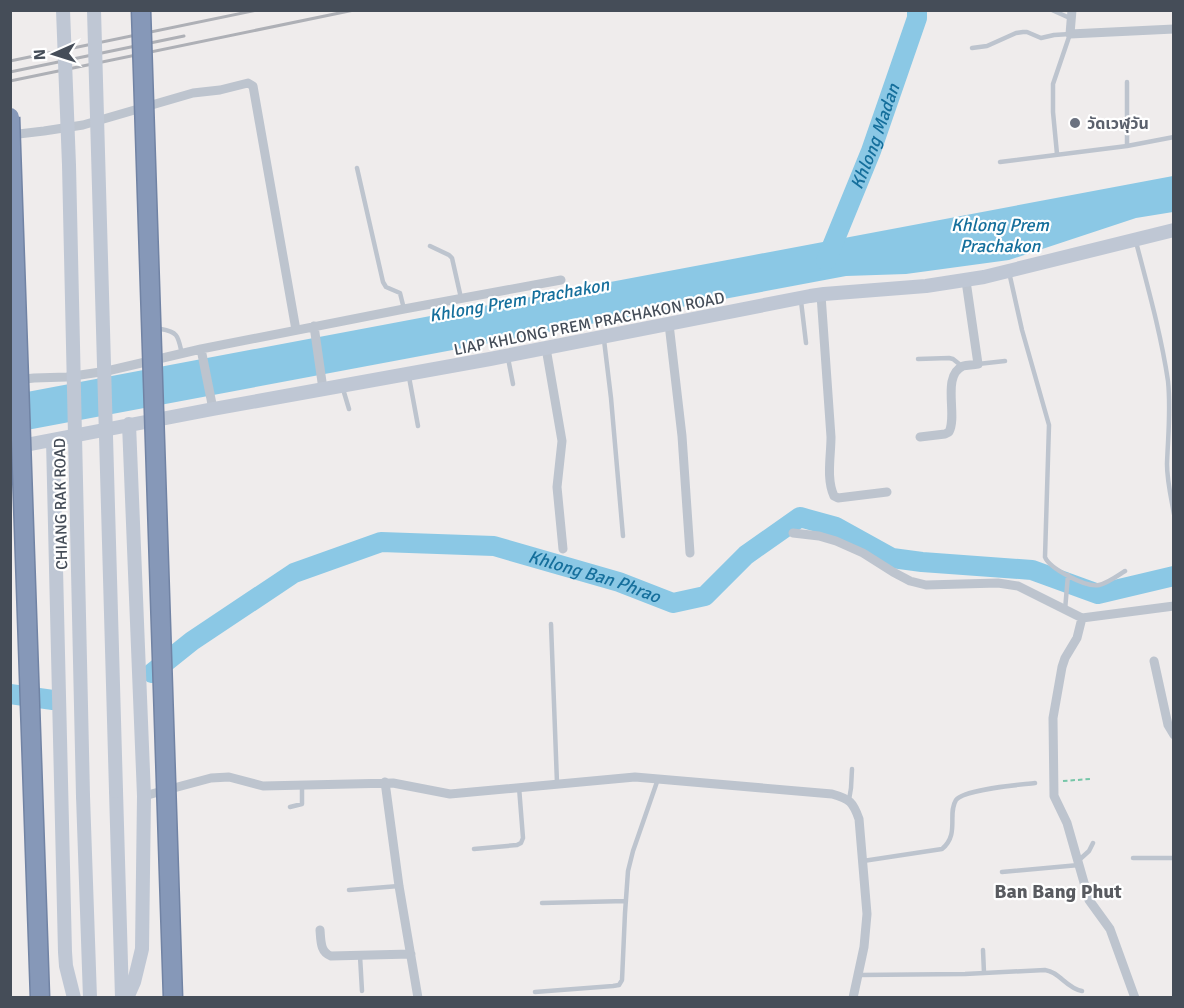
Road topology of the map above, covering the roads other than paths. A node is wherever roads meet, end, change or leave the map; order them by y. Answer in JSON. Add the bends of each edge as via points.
{"nodes":[{"id":1,"x":63,"y":10,"type":"edge"},
{"id":2,"x":94,"y":10,"type":"edge"},
{"id":3,"x":141,"y":10,"type":"edge"},
{"id":4,"x":1052,"y":10,"type":"edge"},
{"id":5,"x":1072,"y":15,"type":"edge"},
{"id":6,"x":1173,"y":29,"type":"edge"},
{"id":7,"x":1070,"y":34,"type":"junction"},
{"id":8,"x":972,"y":48,"type":"dead end"},
{"id":9,"x":1127,"y":82,"type":"dead end"},
{"id":10,"x":10,"y":117,"type":"edge"},
{"id":11,"x":10,"y":135,"type":"edge"},
{"id":12,"x":1173,"y":137,"type":"edge"},
{"id":13,"x":1127,"y":146,"type":"junction"},
{"id":14,"x":1057,"y":154,"type":"junction"},
{"id":15,"x":1000,"y":162,"type":"dead end"},
{"id":16,"x":357,"y":168,"type":"dead end"},
{"id":17,"x":1173,"y":230,"type":"edge"},
{"id":18,"x":1135,"y":240,"type":"junction"},
{"id":19,"x":430,"y":246,"type":"dead end"},
{"id":20,"x":1009,"y":272,"type":"junction"},
{"id":21,"x":561,"y":280,"type":"dead end"},
{"id":22,"x":966,"y":281,"type":"junction"},
{"id":23,"x":821,"y":295,"type":"junction"},
{"id":24,"x":461,"y":298,"type":"junction"},
{"id":25,"x":801,"y":298,"type":"junction"},
{"id":26,"x":404,"y":309,"type":"junction"},
{"id":27,"x":669,"y":324,"type":"junction"},
{"id":28,"x":161,"y":329,"type":"dead end"},
{"id":29,"x":315,"y":329,"type":"junction"},
{"id":30,"x":296,"y":330,"type":"junction"},
{"id":31,"x":604,"y":337,"type":"junction"},
{"id":32,"x":806,"y":343,"type":"dead end"},
{"id":33,"x":546,"y":348,"type":"junction"},
{"id":34,"x":202,"y":352,"type":"junction"},
{"id":35,"x":182,"y":354,"type":"junction"},
{"id":36,"x":507,"y":356,"type":"junction"},
{"id":37,"x":918,"y":359,"type":"dead end"},
{"id":38,"x":1005,"y":361,"type":"dead end"},
{"id":39,"x":978,"y":364,"type":"junction"},
{"id":40,"x":963,"y":367,"type":"junction"},
{"id":41,"x":408,"y":374,"type":"junction"},
{"id":42,"x":10,"y":381,"type":"edge"},
{"id":43,"x":323,"y":384,"type":"junction"},
{"id":44,"x":513,"y":384,"type":"dead end"},
{"id":45,"x":342,"y":386,"type":"junction"},
{"id":46,"x":212,"y":403,"type":"junction"},
{"id":47,"x":349,"y":409,"type":"dead end"},
{"id":48,"x":129,"y":424,"type":"junction"},
{"id":49,"x":418,"y":426,"type":"dead end"},
{"id":50,"x":920,"y":437,"type":"dead end"},
{"id":51,"x":53,"y":440,"type":"junction"},
{"id":52,"x":10,"y":448,"type":"edge"},
{"id":53,"x":887,"y":492,"type":"dead end"},
{"id":54,"x":1173,"y":514,"type":"edge"},
{"id":55,"x":793,"y":533,"type":"dead end"},
{"id":56,"x":623,"y":536,"type":"dead end"},
{"id":57,"x":564,"y":549,"type":"dead end"},
{"id":58,"x":690,"y":553,"type":"dead end"},
{"id":59,"x":1125,"y":571,"type":"dead end"},
{"id":60,"x":1067,"y":576,"type":"junction"},
{"id":61,"x":1173,"y":606,"type":"edge"},
{"id":62,"x":1066,"y":609,"type":"junction"},
{"id":63,"x":1082,"y":618,"type":"junction"},
{"id":64,"x":551,"y":624,"type":"dead end"},
{"id":65,"x":1154,"y":661,"type":"dead end"},
{"id":66,"x":1173,"y":735,"type":"edge"},
{"id":67,"x":852,"y":769,"type":"dead end"},
{"id":68,"x":658,"y":779,"type":"junction"},
{"id":69,"x":385,"y":782,"type":"junction"},
{"id":70,"x":557,"y":783,"type":"junction"},
{"id":71,"x":1035,"y":783,"type":"dead end"},
{"id":72,"x":302,"y":785,"type":"junction"},
{"id":73,"x":519,"y":787,"type":"junction"},
{"id":74,"x":144,"y":796,"type":"junction"},
{"id":75,"x":849,"y":800,"type":"junction"},
{"id":76,"x":290,"y":807,"type":"dead end"},
{"id":77,"x":1093,"y":843,"type":"dead end"},
{"id":78,"x":474,"y":849,"type":"dead end"},
{"id":79,"x":1133,"y":858,"type":"dead end"},
{"id":80,"x":1173,"y":858,"type":"edge"},
{"id":81,"x":863,"y":861,"type":"junction"},
{"id":82,"x":1079,"y":862,"type":"junction"},
{"id":83,"x":1002,"y":872,"type":"dead end"},
{"id":84,"x":399,"y":885,"type":"junction"},
{"id":85,"x":350,"y":891,"type":"dead end"},
{"id":86,"x":626,"y":901,"type":"junction"},
{"id":87,"x":542,"y":903,"type":"dead end"},
{"id":88,"x":320,"y":930,"type":"dead end"},
{"id":89,"x":983,"y":950,"type":"dead end"},
{"id":90,"x":411,"y":954,"type":"junction"},
{"id":91,"x":360,"y":956,"type":"junction"},
{"id":92,"x":984,"y":973,"type":"junction"},
{"id":93,"x":859,"y":975,"type":"junction"},
{"id":94,"x":362,"y":991,"type":"dead end"},
{"id":95,"x":1082,"y":991,"type":"dead end"},
{"id":96,"x":535,"y":992,"type":"dead end"},
{"id":97,"x":40,"y":998,"type":"edge"},
{"id":98,"x":74,"y":998,"type":"edge"},
{"id":99,"x":90,"y":998,"type":"edge"},
{"id":100,"x":122,"y":998,"type":"edge"},
{"id":101,"x":128,"y":998,"type":"edge"},
{"id":102,"x":173,"y":998,"type":"edge"},
{"id":103,"x":418,"y":998,"type":"edge"},
{"id":104,"x":854,"y":998,"type":"edge"},
{"id":105,"x":1135,"y":998,"type":"edge"}],
"edges":[{"from":1,"to":99,"type":"main road","name":"CHIANG RAK ROAD","bridge":true},
{"from":2,"to":100,"type":"main road","bridge":true},
{"from":3,"to":102,"type":"highway","bridge":true},
{"from":4,"to":5,"type":"lane"},
{"from":5,"to":7,"type":"street"},
{"from":6,"to":7,"type":"street"},
{"from":7,"to":8,"type":"lane","via":[[1041,38],[1023,32]]},
{"from":7,"to":14,"type":"lane","via":[[1053,84]]},
{"from":9,"to":13,"type":"lane"},
{"from":10,"to":97,"type":"highway","bridge":true},
{"from":11,"to":30,"type":"street","via":[[83,124],[193,93],[251,84]]},
{"from":12,"to":13,"type":"lane"},
{"from":13,"to":14,"type":"lane"},
{"from":14,"to":15,"type":"lane"},
{"from":16,"to":26,"type":"lane","via":[[383,282],[400,293]]},
{"from":17,"to":18,"type":"main road","name":"LIAP KHLONG PREM PRACHAKON ROAD"},
{"from":18,"to":20,"type":"main road","name":"LIAP KHLONG PREM PRACHAKON ROAD"},
{"from":18,"to":54,"type":"lane","via":[[1167,381],[1167,465]]},
{"from":19,"to":24,"type":"lane","via":[[452,258]]},
{"from":20,"to":22,"type":"main road","name":"LIAP KHLONG PREM PRACHAKON ROAD"},
{"from":20,"to":60,"type":"lane","via":[[1049,425],[1045,556]]},
{"from":21,"to":24,"type":"street"},
{"from":22,"to":23,"type":"main road","name":"LIAP KHLONG PREM PRACHAKON ROAD"},
{"from":22,"to":39,"type":"street"},
{"from":23,"to":25,"type":"main road","name":"LIAP KHLONG PREM PRACHAKON ROAD"},
{"from":23,"to":53,"type":"street","via":[[832,491],[838,498]]},
{"from":24,"to":26,"type":"street"},
{"from":25,"to":27,"type":"main road","name":"LIAP KHLONG PREM PRACHAKON ROAD"},
{"from":25,"to":32,"type":"lane"},
{"from":26,"to":29,"type":"street"},
{"from":27,"to":31,"type":"main road","name":"LIAP KHLONG PREM PRACHAKON ROAD"},
{"from":27,"to":58,"type":"street"},
{"from":28,"to":35,"type":"lane","via":[[176,333]]},
{"from":29,"to":30,"type":"street"},
{"from":29,"to":43,"type":"street"},
{"from":30,"to":34,"type":"street"},
{"from":31,"to":33,"type":"main road","name":"LIAP KHLONG PREM PRACHAKON ROAD"},
{"from":31,"to":56,"type":"lane"},
{"from":33,"to":36,"type":"main road","name":"LIAP KHLONG PREM PRACHAKON ROAD"},
{"from":33,"to":57,"type":"street","via":[[561,432],[557,487]]},
{"from":34,"to":35,"type":"street"},
{"from":34,"to":46,"type":"street"},
{"from":35,"to":42,"type":"street","via":[[107,371]]},
{"from":36,"to":41,"type":"main road","name":"LIAP KHLONG PREM PRACHAKON ROAD"},
{"from":36,"to":44,"type":"lane"},
{"from":37,"to":40,"type":"lane","via":[[949,358]]},
{"from":38,"to":39,"type":"lane"},
{"from":39,"to":40,"type":"street"},
{"from":40,"to":50,"type":"street","via":[[952,382],[951,429],[945,434]]},
{"from":41,"to":45,"type":"main road","name":"LIAP KHLONG PREM PRACHAKON ROAD"},
{"from":41,"to":49,"type":"lane"},
{"from":43,"to":45,"type":"main road","name":"LIAP KHLONG PREM PRACHAKON ROAD"},
{"from":43,"to":46,"type":"main road","name":"LIAP KHLONG PREM PRACHAKON ROAD"},
{"from":45,"to":47,"type":"lane"},
{"from":46,"to":48,"type":"main road","name":"LIAP KHLONG PREM PRACHAKON ROAD"},
{"from":48,"to":51,"type":"main road","name":"LIAP KHLONG PREM PRACHAKON ROAD"},
{"from":48,"to":74,"type":"main road"},
{"from":51,"to":52,"type":"main road","name":"LIAP KHLONG PREM PRACHAKON ROAD"},
{"from":51,"to":98,"type":"main road","via":[[65,952]]},
{"from":55,"to":62,"type":"street","via":[[836,541],[910,581],[926,585],[1018,586]]},
{"from":59,"to":60,"type":"lane","via":[[1106,583],[1092,586]]},
{"from":60,"to":62,"type":"lane"},
{"from":61,"to":63,"type":"street"},
{"from":62,"to":63,"type":"street"},
{"from":63,"to":82,"type":"street","via":[[1062,667],[1053,728],[1054,796]]},
{"from":64,"to":70,"type":"lane"},
{"from":65,"to":66,"type":"street"},
{"from":67,"to":75,"type":"lane"},
{"from":68,"to":70,"type":"street"},
{"from":68,"to":75,"type":"street","via":[[832,794]]},
{"from":68,"to":86,"type":"lane","via":[[628,871]]},
{"from":69,"to":72,"type":"street"},
{"from":69,"to":73,"type":"street","via":[[450,794]]},
{"from":69,"to":84,"type":"street"},
{"from":70,"to":73,"type":"street"},
{"from":71,"to":81,"type":"lane","via":[[985,789],[957,798],[952,834],[942,849]]},
{"from":72,"to":74,"type":"street","via":[[263,786],[222,777]]},
{"from":72,"to":76,"type":"lane","via":[[302,804]]},
{"from":73,"to":78,"type":"lane","via":[[521,843]]},
{"from":74,"to":101,"type":"main road","via":[[142,949]]},
{"from":75,"to":81,"type":"street","via":[[859,819]]},
{"from":77,"to":82,"type":"lane"},
{"from":79,"to":80,"type":"lane"},
{"from":81,"to":93,"type":"street","via":[[867,914]]},
{"from":82,"to":83,"type":"lane"},
{"from":82,"to":105,"type":"street","via":[[1089,900],[1110,929]]},
{"from":84,"to":85,"type":"lane"},
{"from":84,"to":90,"type":"street"},
{"from":86,"to":87,"type":"lane"},
{"from":86,"to":96,"type":"lane","via":[[623,974],[619,985]]},
{"from":88,"to":91,"type":"street","via":[[325,954]]},
{"from":89,"to":92,"type":"lane"},
{"from":90,"to":91,"type":"street"},
{"from":90,"to":103,"type":"street"},
{"from":91,"to":94,"type":"lane"},
{"from":92,"to":93,"type":"lane"},
{"from":92,"to":95,"type":"lane","via":[[1053,971]]},
{"from":93,"to":104,"type":"street"}]}
